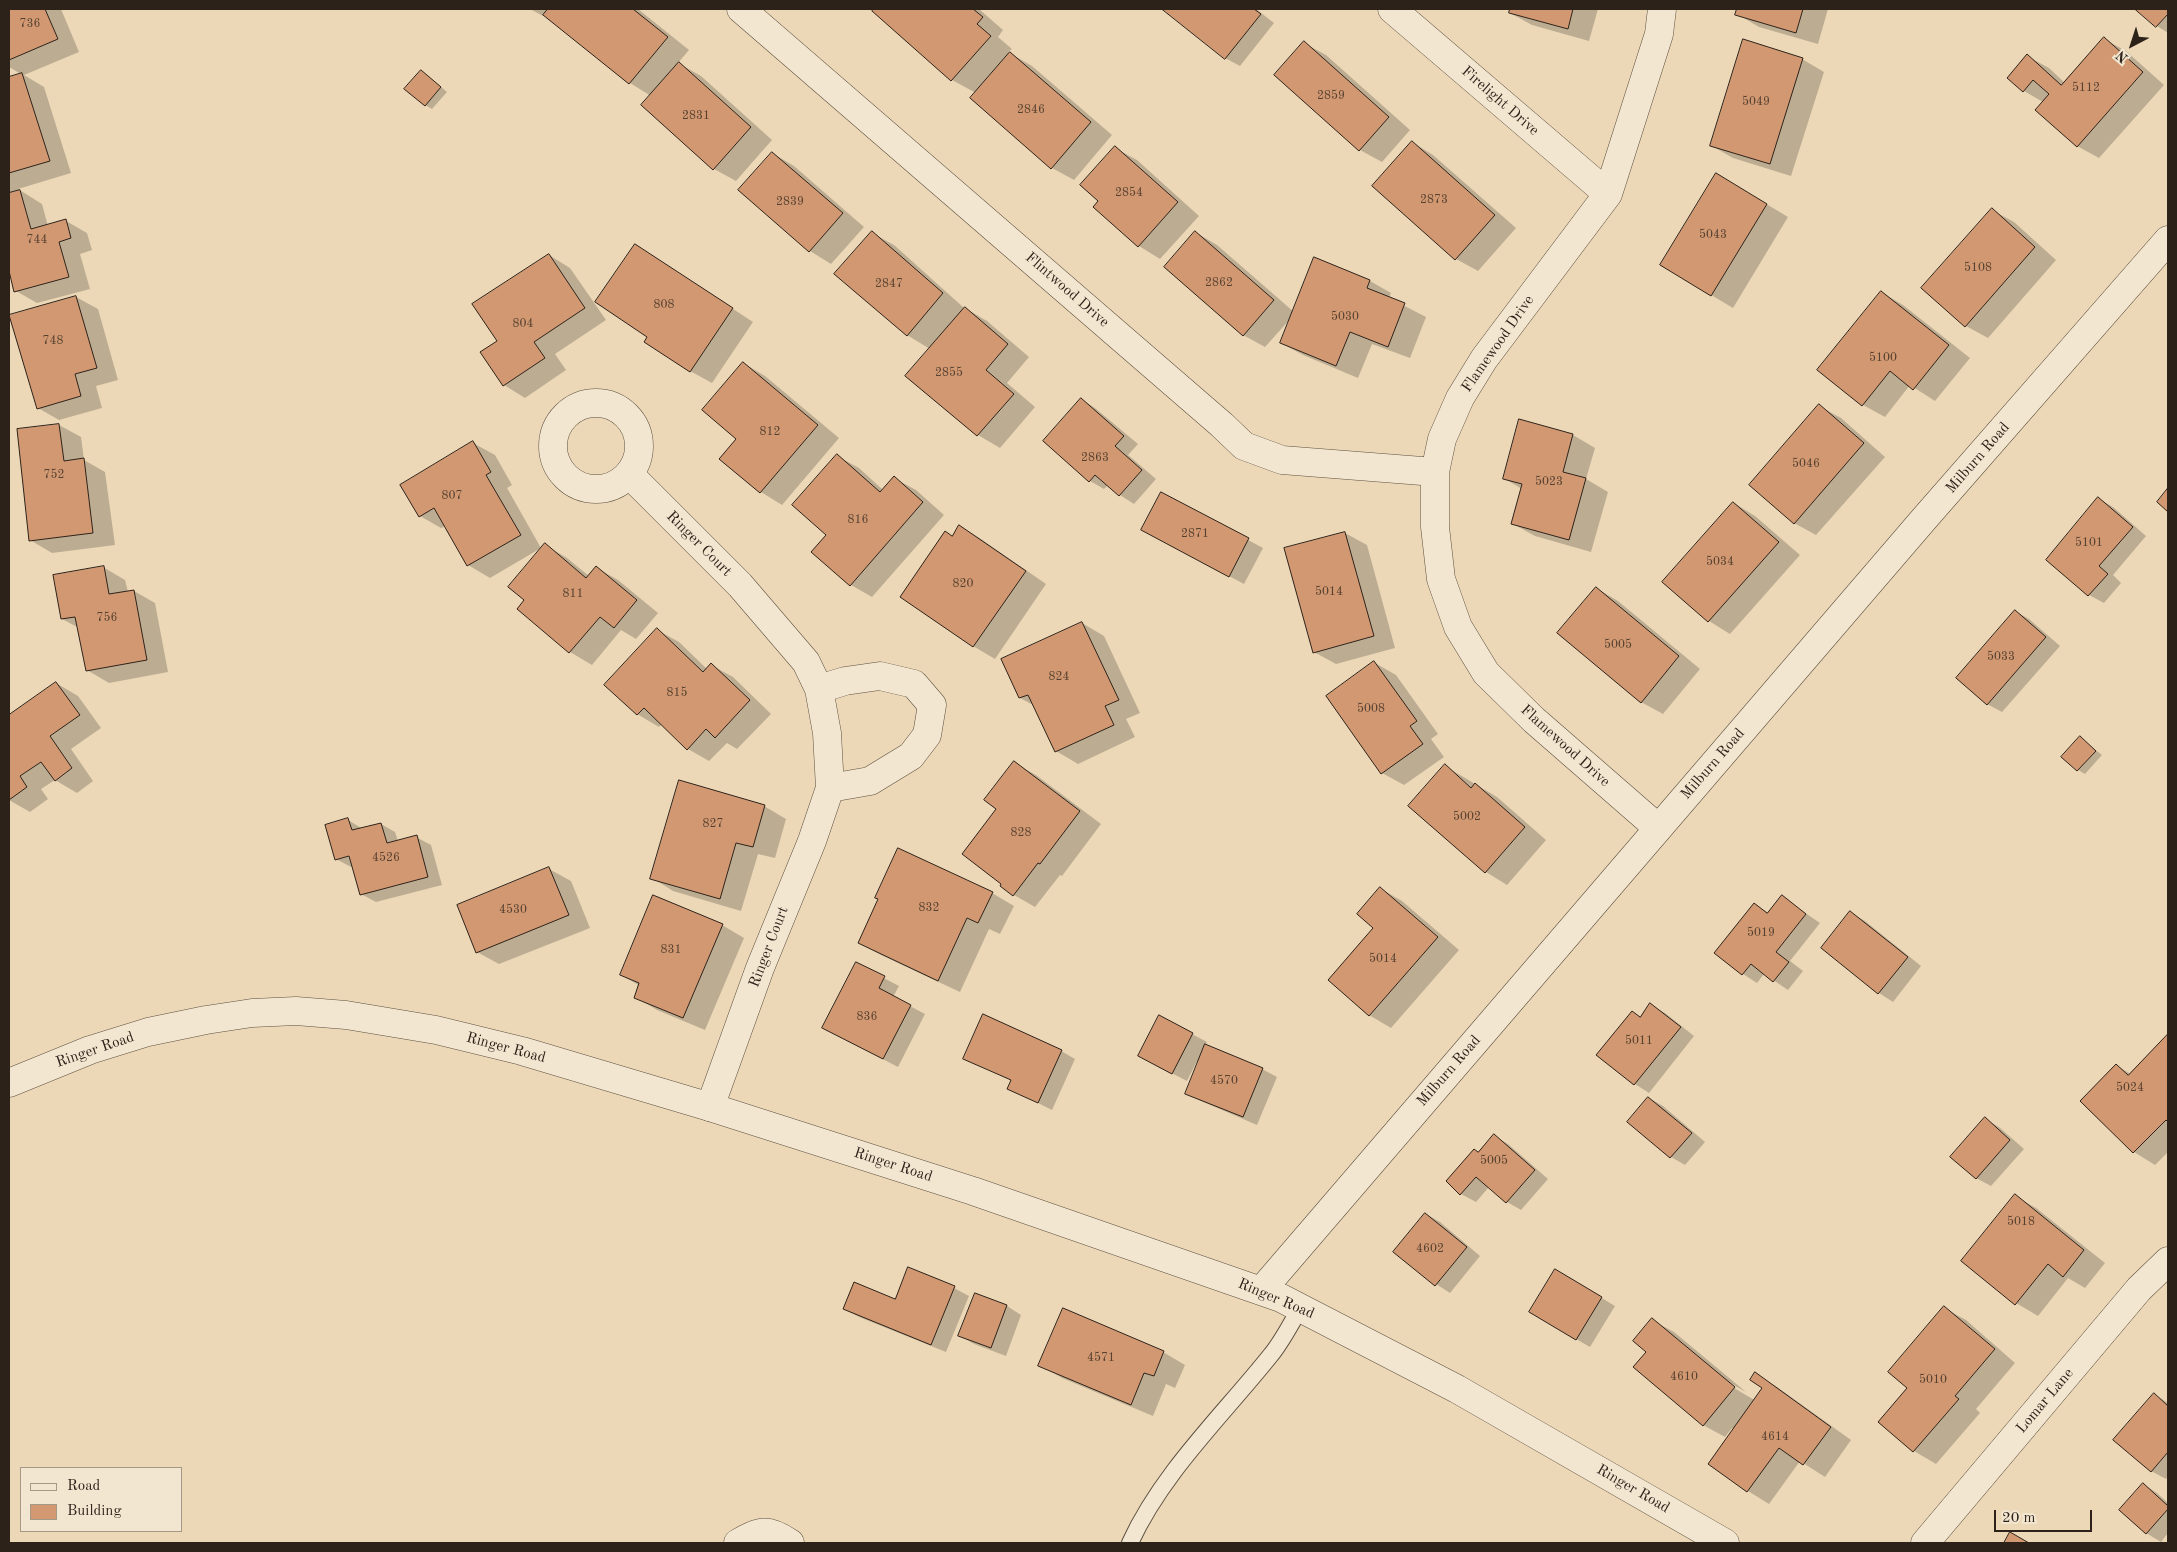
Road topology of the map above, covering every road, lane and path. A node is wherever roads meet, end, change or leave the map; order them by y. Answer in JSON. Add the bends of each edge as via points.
{"nodes":[{"id":1,"x":742,"y":9,"type":"edge"},
{"id":2,"x":1392,"y":9,"type":"edge"},
{"id":3,"x":1662,"y":9,"type":"edge"},
{"id":4,"x":1608,"y":194,"type":"junction"},
{"id":5,"x":2168,"y":240,"type":"edge"},
{"id":6,"x":1435,"y":472,"type":"junction"},
{"id":7,"x":629,"y":474,"type":"dead end"},
{"id":8,"x":819,"y":689,"type":"junction"},
{"id":9,"x":830,"y":788,"type":"junction"},
{"id":10,"x":1658,"y":828,"type":"junction"},
{"id":11,"x":9,"y":1084,"type":"edge"},
{"id":12,"x":710,"y":1107,"type":"junction"},
{"id":13,"x":2168,"y":1260,"type":"edge"},
{"id":14,"x":1261,"y":1291,"type":"junction"},
{"id":15,"x":1301,"y":1308,"type":"junction"},
{"id":16,"x":738,"y":1543,"type":"edge"},
{"id":17,"x":790,"y":1543,"type":"edge"},
{"id":18,"x":1130,"y":1543,"type":"edge"},
{"id":19,"x":1725,"y":1543,"type":"edge"},
{"id":20,"x":1925,"y":1543,"type":"edge"}],
"edges":[{"from":1,"to":6,"type":"street","name":"Flintwood Drive","via":[[1244,446],[1282,460]]},
{"from":2,"to":4,"type":"street","name":"Firelight Drive"},
{"from":3,"to":4,"type":"street","name":"Flamewood Drive","via":[[1659,34]]},
{"from":4,"to":6,"type":"street","name":"Flamewood Drive","via":[[1484,359],[1460,398],[1442,439]]},
{"from":5,"to":10,"type":"street","name":"Milburn Road"},
{"from":6,"to":10,"type":"street","name":"Flamewood Drive","via":[[1440,579],[1458,627],[1486,673],[1534,720]]},
{"from":7,"to":8,"type":"street","name":"Ringer Court","via":[[740,584],[806,662]]},
{"from":8,"to":9,"type":"street","name":"Ringer Court","via":[[827,733]]},
{"from":8,"to":9,"type":"street","via":[[880,676],[914,684],[932,705],[927,735],[911,756],[870,780]]},
{"from":9,"to":12,"type":"street","name":"Ringer Court"},
{"from":10,"to":14,"type":"street","name":"Milburn Road"},
{"from":11,"to":12,"type":"street","name":"Ringer Road","via":[[90,1050],[148,1032],[252,1013],[296,1011],[346,1015],[436,1030]]},
{"from":12,"to":14,"type":"street","name":"Ringer Road","via":[[974,1191]]},
{"from":13,"to":20,"type":"street","name":"Lomar Lane","via":[[2139,1289]]},
{"from":14,"to":15,"type":"street","name":"Ringer Road"},
{"from":15,"to":18,"type":"lane","via":[[1271,1355],[1209,1426],[1142,1517]]},
{"from":15,"to":19,"type":"street","name":"Ringer Road","via":[[1456,1389]]},
{"from":16,"to":17,"type":"street","via":[[754,1534],[774,1532]]}]}
